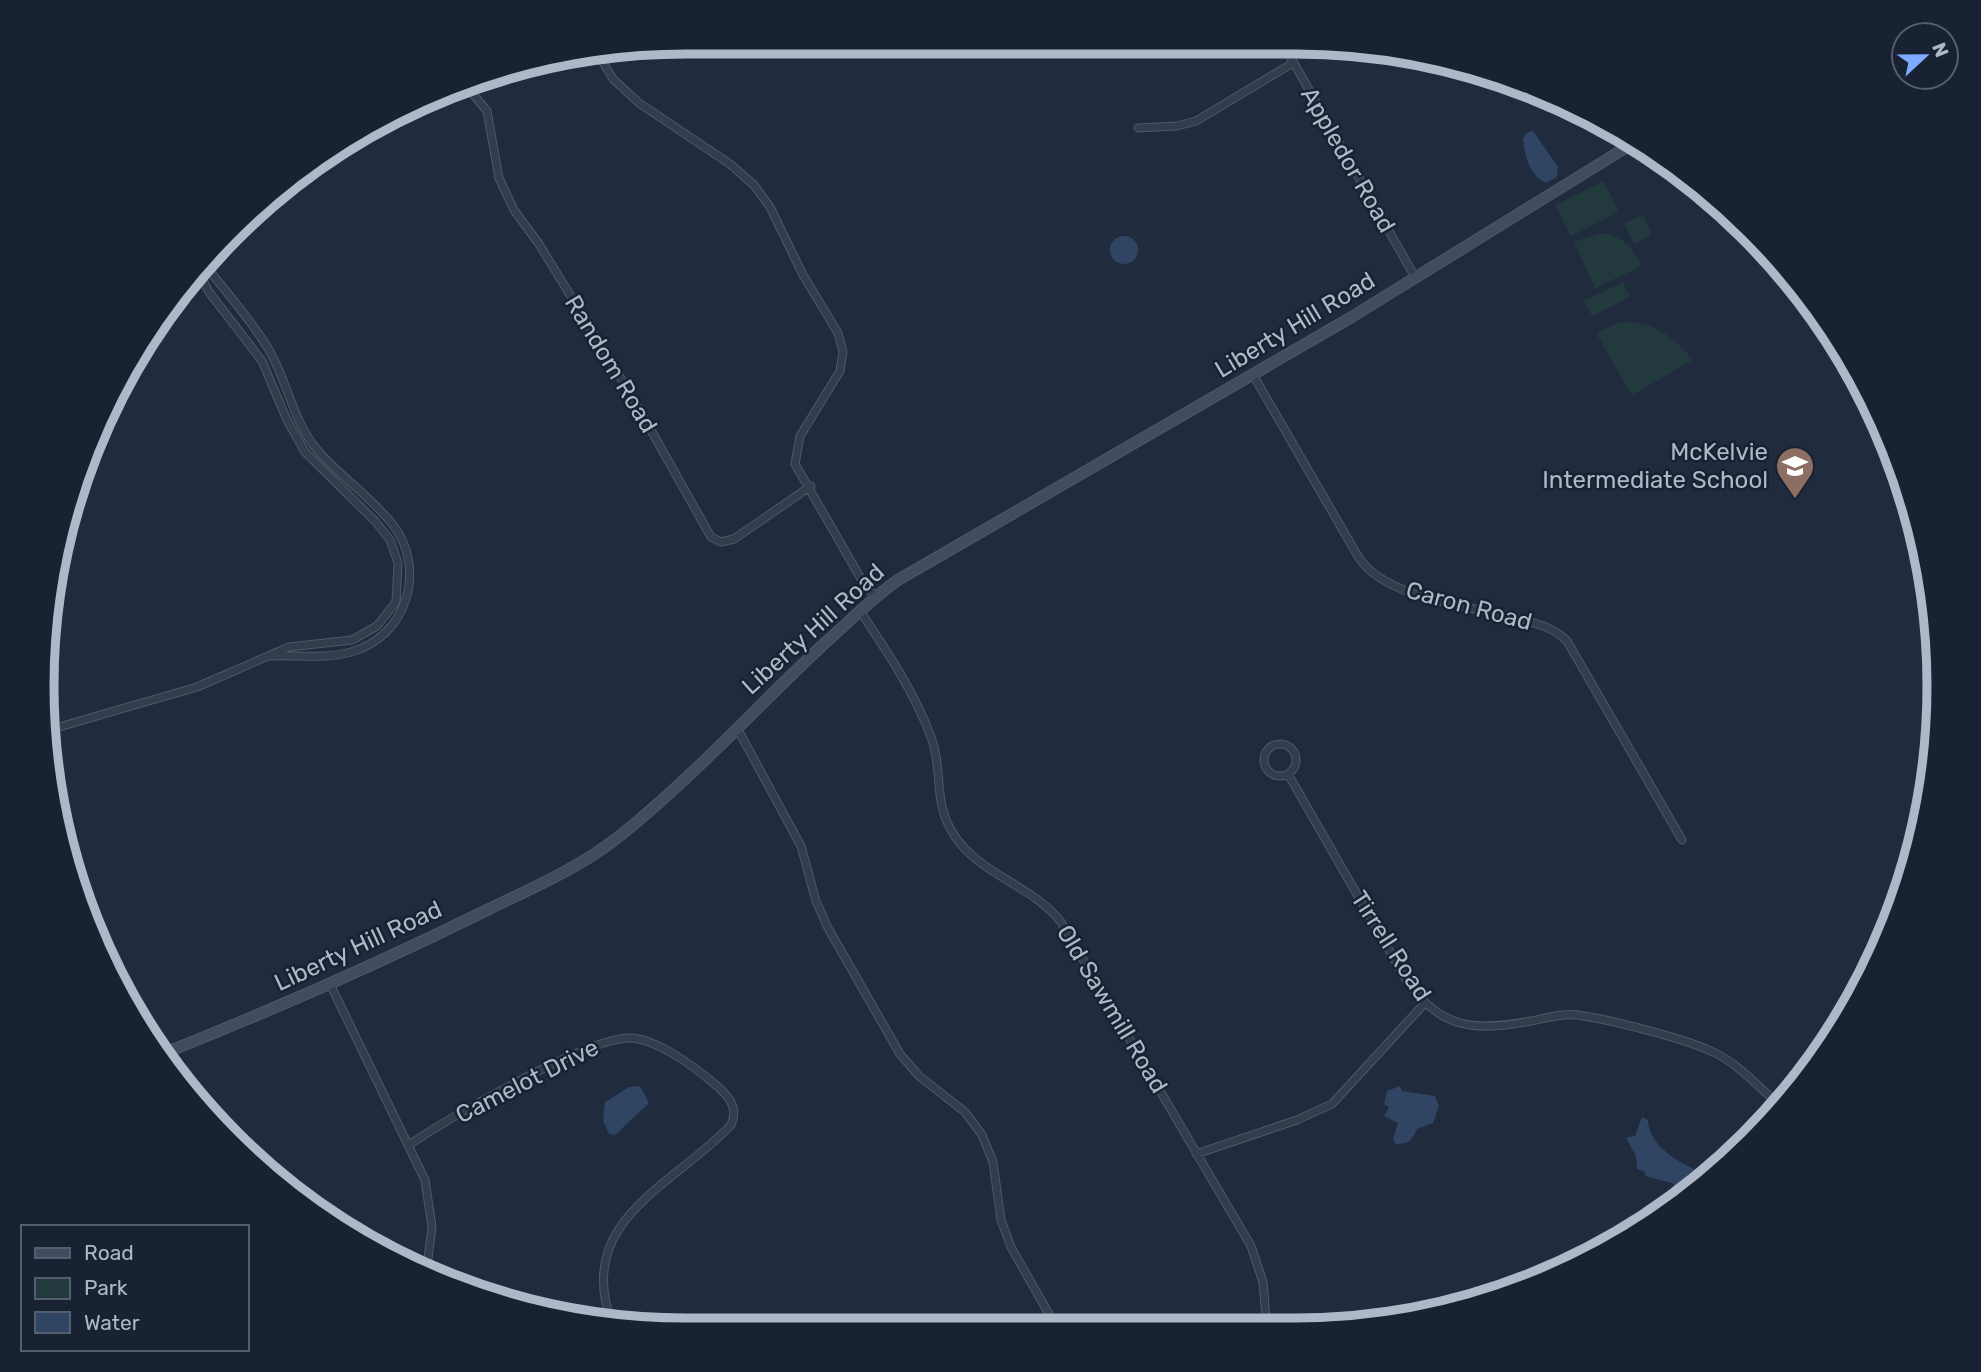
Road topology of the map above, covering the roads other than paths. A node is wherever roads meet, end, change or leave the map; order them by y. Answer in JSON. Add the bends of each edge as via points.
{"nodes":[{"id":1,"x":1288,"y":54,"type":"edge"},
{"id":2,"x":602,"y":60,"type":"edge"},
{"id":3,"x":1293,"y":63,"type":"junction"},
{"id":4,"x":471,"y":92,"type":"edge"},
{"id":5,"x":1138,"y":128,"type":"dead end"},
{"id":6,"x":1625,"y":148,"type":"edge"},
{"id":7,"x":209,"y":271,"type":"edge"},
{"id":8,"x":1415,"y":277,"type":"junction"},
{"id":9,"x":203,"y":279,"type":"edge"},
{"id":10,"x":256,"y":332,"type":"junction"},
{"id":11,"x":248,"y":340,"type":"junction"},
{"id":12,"x":1253,"y":375,"type":"junction"},
{"id":13,"x":326,"y":458,"type":"junction"},
{"id":14,"x":319,"y":467,"type":"junction"},
{"id":15,"x":811,"y":486,"type":"junction"},
{"id":16,"x":875,"y":597,"type":"junction"},
{"id":17,"x":407,"y":599,"type":"junction"},
{"id":18,"x":396,"y":602,"type":"junction"},
{"id":19,"x":860,"y":611,"type":"junction"},
{"id":20,"x":268,"y":656,"type":"junction"},
{"id":21,"x":736,"y":727,"type":"junction"},
{"id":22,"x":56,"y":728,"type":"edge"},
{"id":23,"x":1288,"y":774,"type":"junction"},
{"id":24,"x":1682,"y":840,"type":"dead end"},
{"id":25,"x":330,"y":984,"type":"junction"},
{"id":26,"x":1424,"y":1004,"type":"junction"},
{"id":27,"x":171,"y":1051,"type":"edge"},
{"id":28,"x":1773,"y":1099,"type":"edge"},
{"id":29,"x":410,"y":1144,"type":"junction"},
{"id":30,"x":1196,"y":1154,"type":"junction"},
{"id":31,"x":427,"y":1262,"type":"edge"},
{"id":32,"x":610,"y":1313,"type":"edge"},
{"id":33,"x":1051,"y":1318,"type":"edge"},
{"id":34,"x":1265,"y":1318,"type":"edge"}],
"edges":[{"from":1,"to":3,"type":"street","name":"Appledor Road"},
{"from":2,"to":15,"type":"street","via":[[613,79],[639,103],[754,185],[838,333],[843,352],[840,371],[796,445],[799,473]]},
{"from":3,"to":5,"type":"street","via":[[1196,121]]},
{"from":3,"to":8,"type":"street","name":"Appledor Road"},
{"from":4,"to":15,"type":"street","name":"Random Road","via":[[487,111],[499,178],[514,210],[634,400],[711,537],[721,542],[734,539]]},
{"from":6,"to":8,"type":"street","name":"Liberty Hill Road"},
{"from":7,"to":10,"type":"street"},
{"from":8,"to":12,"type":"street","name":"Liberty Hill Road"},
{"from":9,"to":11,"type":"street"},
{"from":10,"to":11,"type":"street"},
{"from":10,"to":13,"type":"street","via":[[270,352],[305,432]]},
{"from":11,"to":14,"type":"street","via":[[295,436]]},
{"from":12,"to":16,"type":"street","name":"Liberty Hill Road","via":[[931,559]]},
{"from":12,"to":24,"type":"street","name":"Caron Road","via":[[1371,573],[1396,587],[1544,626],[1567,641]]},
{"from":13,"to":14,"type":"street"},
{"from":13,"to":17,"type":"street","via":[[401,537],[411,576]]},
{"from":14,"to":18,"type":"street","via":[[390,540],[398,563]]},
{"from":15,"to":16,"type":"street"},
{"from":16,"to":19,"type":"street","name":"Liberty Hill Road"},
{"from":17,"to":18,"type":"street"},
{"from":17,"to":20,"type":"street","via":[[393,626],[365,647],[331,655]]},
{"from":18,"to":20,"type":"street","via":[[377,626],[361,636],[289,647]]},
{"from":19,"to":21,"type":"street","name":"Liberty Hill Road"},
{"from":19,"to":30,"type":"street","name":"Old Sawmill Road","via":[[932,740],[938,802],[955,837],[975,858],[1024,888],[1060,921]]},
{"from":20,"to":22,"type":"street","via":[[197,687]]},
{"from":21,"to":25,"type":"street","name":"Liberty Hill Road","via":[[615,840],[496,906]]},
{"from":21,"to":33,"type":"street","via":[[801,846],[828,928],[900,1054],[919,1076],[965,1112],[982,1135],[993,1162],[1000,1220]]},
{"from":23,"to":23,"type":"street","name":"Tirrell Road","via":[[1277,776],[1268,771],[1264,761],[1270,747],[1285,744],[1293,750],[1295,766]]},
{"from":23,"to":26,"type":"street","name":"Tirrell Road"},
{"from":25,"to":27,"type":"street","name":"Liberty Hill Road"},
{"from":25,"to":29,"type":"street"},
{"from":26,"to":28,"type":"street","name":"Tirrell Road","via":[[1470,1026],[1574,1015],[1696,1045],[1731,1063]]},
{"from":26,"to":30,"type":"street","via":[[1332,1104]]},
{"from":29,"to":31,"type":"street","via":[[430,1198]]},
{"from":29,"to":32,"type":"street","name":"Camelot Drive","via":[[578,1053],[613,1039],[652,1043],[708,1078],[734,1106],[735,1116],[724,1132],[636,1206],[618,1228],[607,1254],[604,1283]]},
{"from":30,"to":34,"type":"street","name":"Old Sawmill Road","via":[[1260,1263]]}]}
